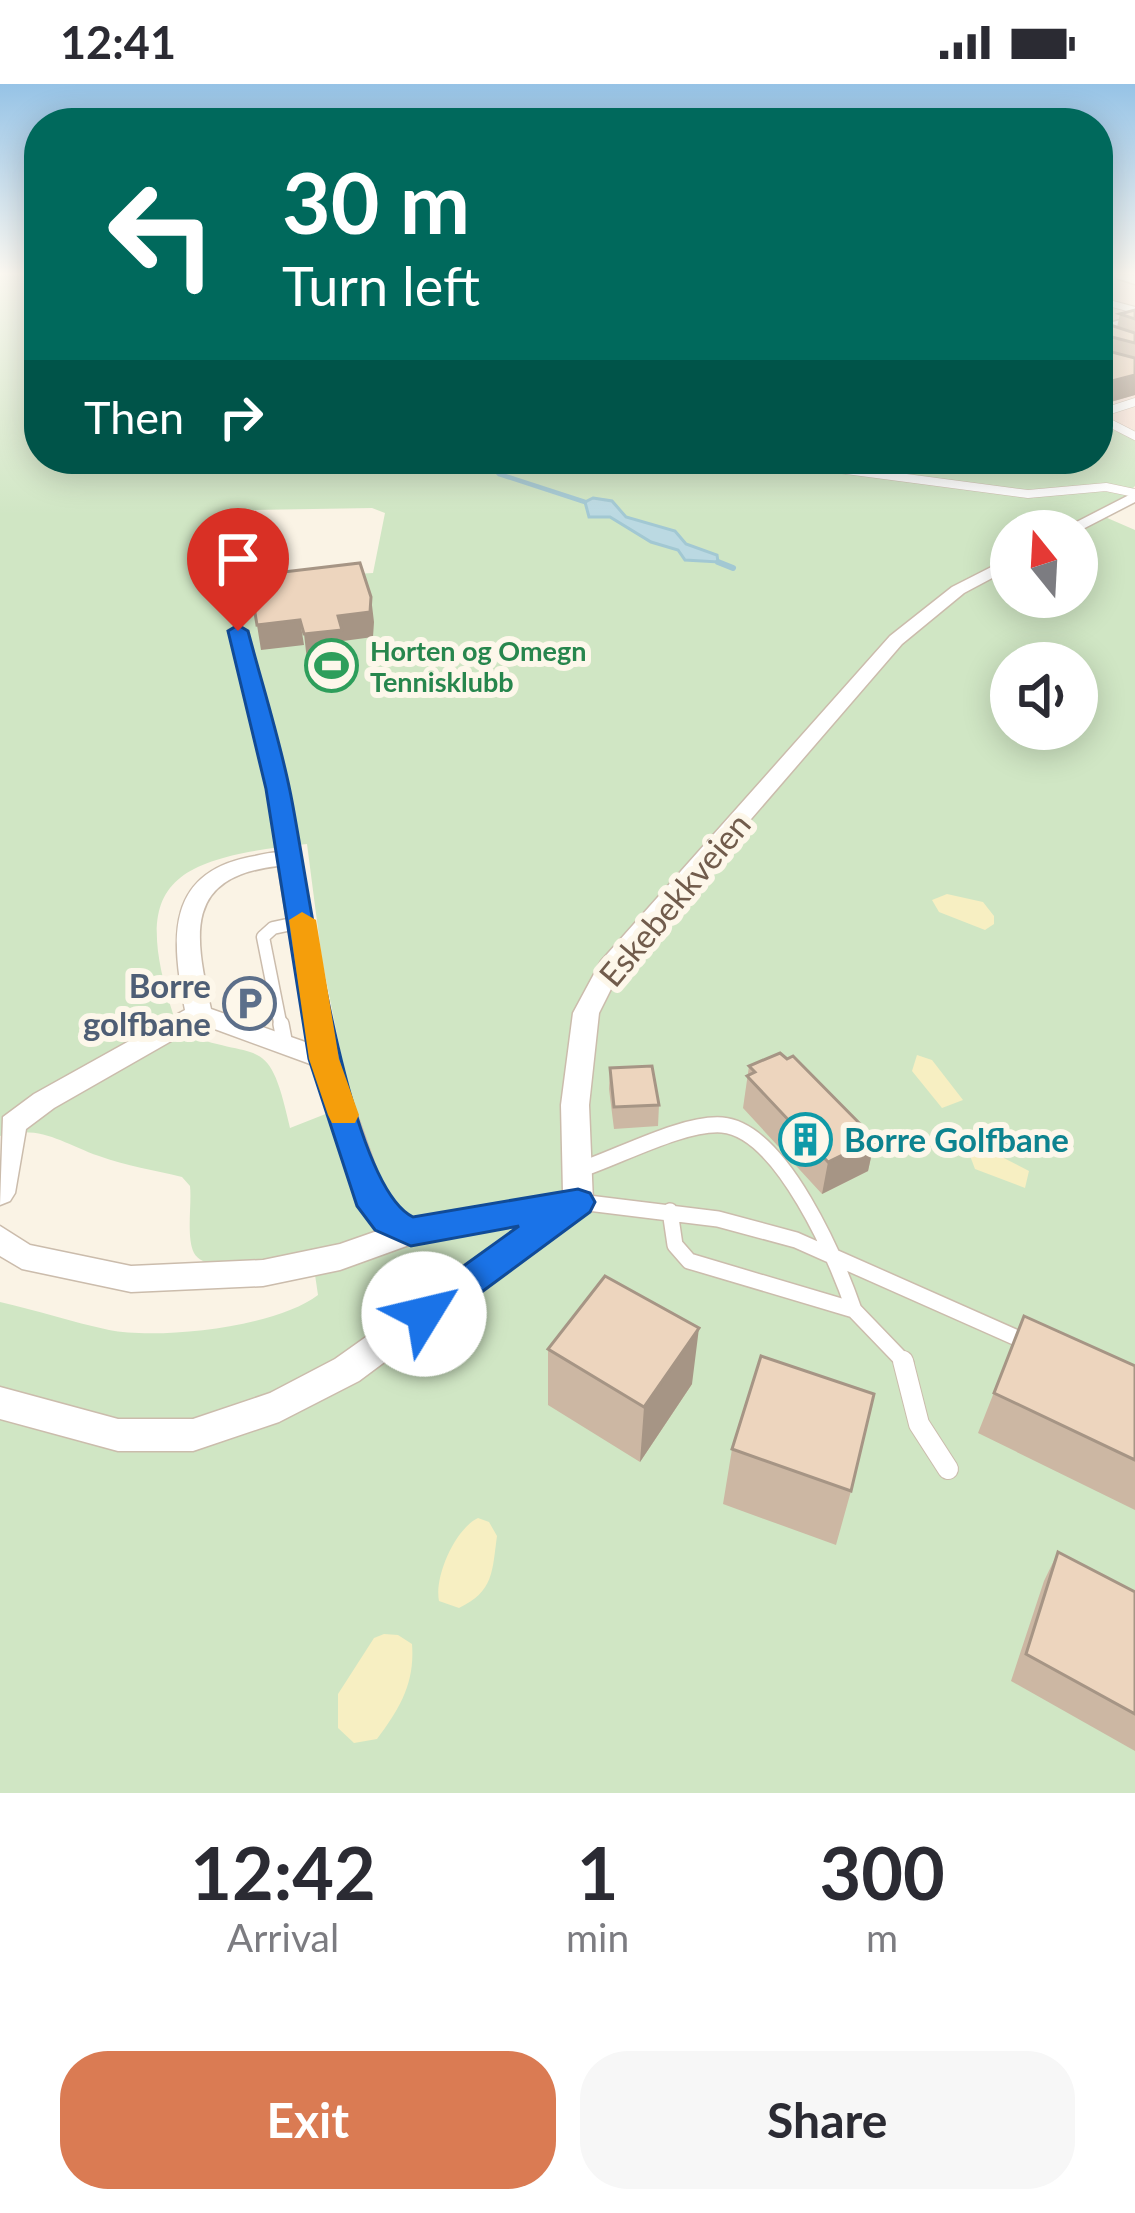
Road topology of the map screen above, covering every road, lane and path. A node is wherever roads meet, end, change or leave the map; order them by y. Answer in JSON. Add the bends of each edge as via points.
{"nodes":[{"id":1,"x":877,"y":474,"type":"edge"},
{"id":2,"x":1135,"y":495,"type":"edge"},
{"id":3,"x":1098,"y":515,"type":"edge"},
{"id":4,"x":236,"y":557,"type":"dead end"},
{"id":5,"x":990,"y":574,"type":"edge"},
{"id":6,"x":288,"y":858,"type":"junction"},
{"id":7,"x":303,"y":922,"type":"junction"},
{"id":8,"x":200,"y":1014,"type":"junction"},
{"id":9,"x":285,"y":1046,"type":"junction"},
{"id":10,"x":324,"y":1059,"type":"junction"},
{"id":11,"x":578,"y":1186,"type":"junction"},
{"id":12,"x":0,"y":1193,"type":"edge"},
{"id":13,"x":670,"y":1211,"type":"junction"},
{"id":14,"x":411,"y":1232,"type":"junction"},
{"id":15,"x":0,"y":1238,"type":"edge"},
{"id":16,"x":834,"y":1255,"type":"junction"},
{"id":17,"x":854,"y":1310,"type":"junction"},
{"id":18,"x":1049,"y":1353,"type":"edge"},
{"id":19,"x":0,"y":1403,"type":"edge"},
{"id":20,"x":948,"y":1469,"type":"dead end"}],
"edges":[{"from":1,"to":2,"type":"lane","via":[[1028,494],[1106,488]]},
{"from":2,"to":3,"type":"street"},
{"from":4,"to":6,"type":"lane","via":[[238,631]]},
{"from":5,"to":11,"type":"street","name":"Eskebekkveien","via":[[920,616],[610,967],[586,1013],[575,1105]]},
{"from":6,"to":7,"type":"street"},
{"from":6,"to":8,"type":"street","via":[[217,874],[193,904],[188,964]]},
{"from":7,"to":9,"type":"lane","via":[[263,937]]},
{"from":7,"to":10,"type":"street"},
{"from":8,"to":9,"type":"street"},
{"from":8,"to":12,"type":"street","via":[[13,1124]]},
{"from":9,"to":10,"type":"street"},
{"from":10,"to":14,"type":"street","via":[[374,1206]]},
{"from":11,"to":13,"type":"lane"},
{"from":11,"to":14,"type":"street"},
{"from":11,"to":16,"type":"lane","via":[[699,1130],[732,1126],[763,1148]]},
{"from":11,"to":19,"type":"street","via":[[347,1370],[280,1406],[194,1435],[118,1435]]},
{"from":13,"to":16,"type":"lane","via":[[761,1229]]},
{"from":13,"to":17,"type":"lane","via":[[675,1245],[689,1261]]},
{"from":14,"to":15,"type":"street","via":[[262,1274],[131,1279],[22,1256]]},
{"from":16,"to":17,"type":"lane"},
{"from":16,"to":18,"type":"lane"},
{"from":17,"to":20,"type":"lane","via":[[907,1365],[919,1424]]}]}
